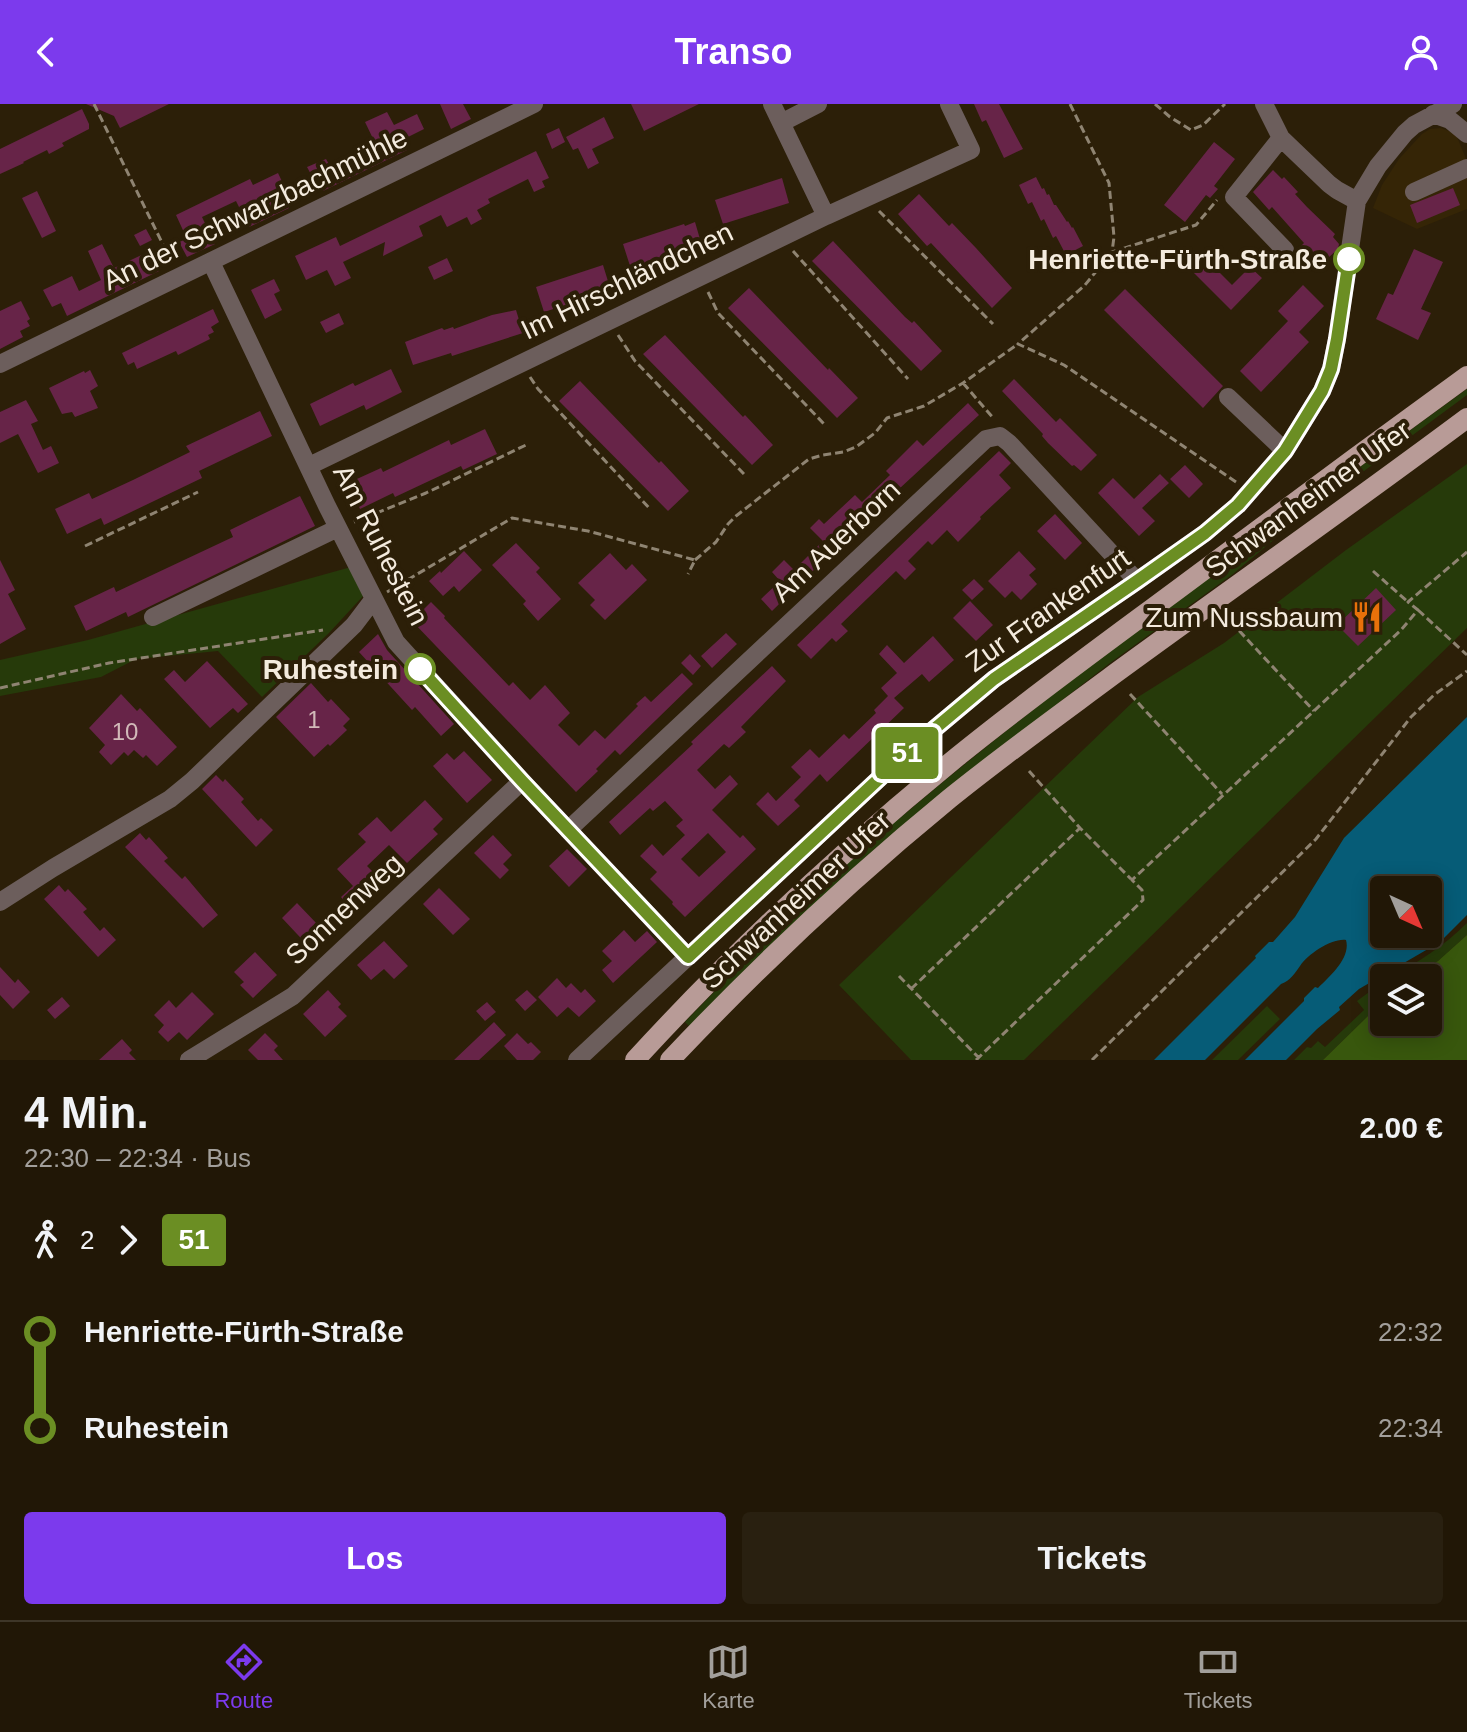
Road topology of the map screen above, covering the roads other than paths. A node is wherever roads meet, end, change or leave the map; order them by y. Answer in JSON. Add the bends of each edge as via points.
{"nodes":[{"id":1,"x":534,"y":104,"type":"edge"},
{"id":2,"x":772,"y":104,"type":"edge"},
{"id":3,"x":818,"y":104,"type":"edge"},
{"id":4,"x":949,"y":104,"type":"edge"},
{"id":5,"x":1264,"y":104,"type":"edge"},
{"id":6,"x":1453,"y":104,"type":"edge"},
{"id":7,"x":1430,"y":109,"type":"edge"},
{"id":8,"x":781,"y":123,"type":"junction"},
{"id":9,"x":1467,"y":134,"type":"edge"},
{"id":10,"x":1281,"y":138,"type":"junction"},
{"id":11,"x":1467,"y":168,"type":"edge"},
{"id":12,"x":1414,"y":192,"type":"dead end"},
{"id":13,"x":1357,"y":201,"type":"junction"},
{"id":14,"x":826,"y":216,"type":"junction"},
{"id":15,"x":1285,"y":250,"type":"dead end"},
{"id":16,"x":211,"y":262,"type":"junction"},
{"id":17,"x":0,"y":364,"type":"edge"},
{"id":18,"x":1467,"y":366,"type":"edge"},
{"id":19,"x":1460,"y":382,"type":"edge"},
{"id":20,"x":1228,"y":397,"type":"dead end"},
{"id":21,"x":1463,"y":419,"type":"edge"},
{"id":22,"x":1285,"y":451,"type":"junction"},
{"id":23,"x":309,"y":466,"type":"junction"},
{"id":24,"x":338,"y":528,"type":"junction"},
{"id":25,"x":1137,"y":581,"type":"junction"},
{"id":26,"x":373,"y":600,"type":"junction"},
{"id":27,"x":153,"y":617,"type":"dead end"},
{"id":28,"x":522,"y":781,"type":"junction"},
{"id":29,"x":568,"y":830,"type":"junction"},
{"id":30,"x":0,"y":902,"type":"edge"},
{"id":31,"x":688,"y":957,"type":"junction"},
{"id":32,"x":189,"y":1060,"type":"edge"},
{"id":33,"x":577,"y":1060,"type":"edge"},
{"id":34,"x":635,"y":1060,"type":"edge"},
{"id":35,"x":670,"y":1060,"type":"edge"}],
"edges":[{"from":1,"to":16,"type":"street","name":"An der Schwarzbachmühle"},
{"from":2,"to":8,"type":"street"},
{"from":3,"to":8,"type":"street"},
{"from":4,"to":14,"type":"street","name":"Im Hirschländchen","via":[[971,150]]},
{"from":5,"to":10,"type":"street"},
{"from":6,"to":7,"type":"street","name":"Zur Frankenfurt"},
{"from":7,"to":9,"type":"street"},
{"from":7,"to":13,"type":"street","name":"Zur Frankenfurt","via":[[1378,166]]},
{"from":8,"to":14,"type":"street"},
{"from":10,"to":13,"type":"street","via":[[1329,184]]},
{"from":10,"to":15,"type":"street","via":[[1234,197]]},
{"from":11,"to":12,"type":"street"},
{"from":13,"to":22,"type":"street","name":"Zur Frankenfurt","via":[[1331,369]]},
{"from":14,"to":23,"type":"street","name":"Im Hirschländchen"},
{"from":16,"to":17,"type":"street","name":"An der Schwarzbachmühle"},
{"from":16,"to":23,"type":"street","name":"Am Ruhestein"},
{"from":18,"to":19,"type":"street"},
{"from":19,"to":34,"type":"main road","name":"Schwanheimer Ufer","via":[[958,757],[783,909]]},
{"from":20,"to":22,"type":"street"},
{"from":21,"to":35,"type":"main road","name":"Schwanheimer Ufer","via":[[951,797],[793,937]]},
{"from":22,"to":25,"type":"street","name":"Zur Frankenfurt","via":[[1238,505]]},
{"from":23,"to":24,"type":"street","name":"Am Ruhestein"},
{"from":24,"to":26,"type":"street","name":"Am Ruhestein"},
{"from":24,"to":27,"type":"street"},
{"from":25,"to":29,"type":"street","name":"Am Auerborn","via":[[1009,443],[1000,436],[986,439]]},
{"from":25,"to":31,"type":"street","name":"Zur Frankenfurt","via":[[994,679]]},
{"from":26,"to":28,"type":"street","name":"Am Ruhestein","via":[[396,642]]},
{"from":26,"to":30,"type":"street","via":[[354,625],[170,799]]},
{"from":28,"to":29,"type":"street","name":"Am Ruhestein"},
{"from":28,"to":32,"type":"street","name":"Sonnenweg","via":[[293,996]]},
{"from":29,"to":31,"type":"street","name":"Am Ruhestein"},
{"from":31,"to":33,"type":"street","name":"Zur Frankenfurt"}]}
